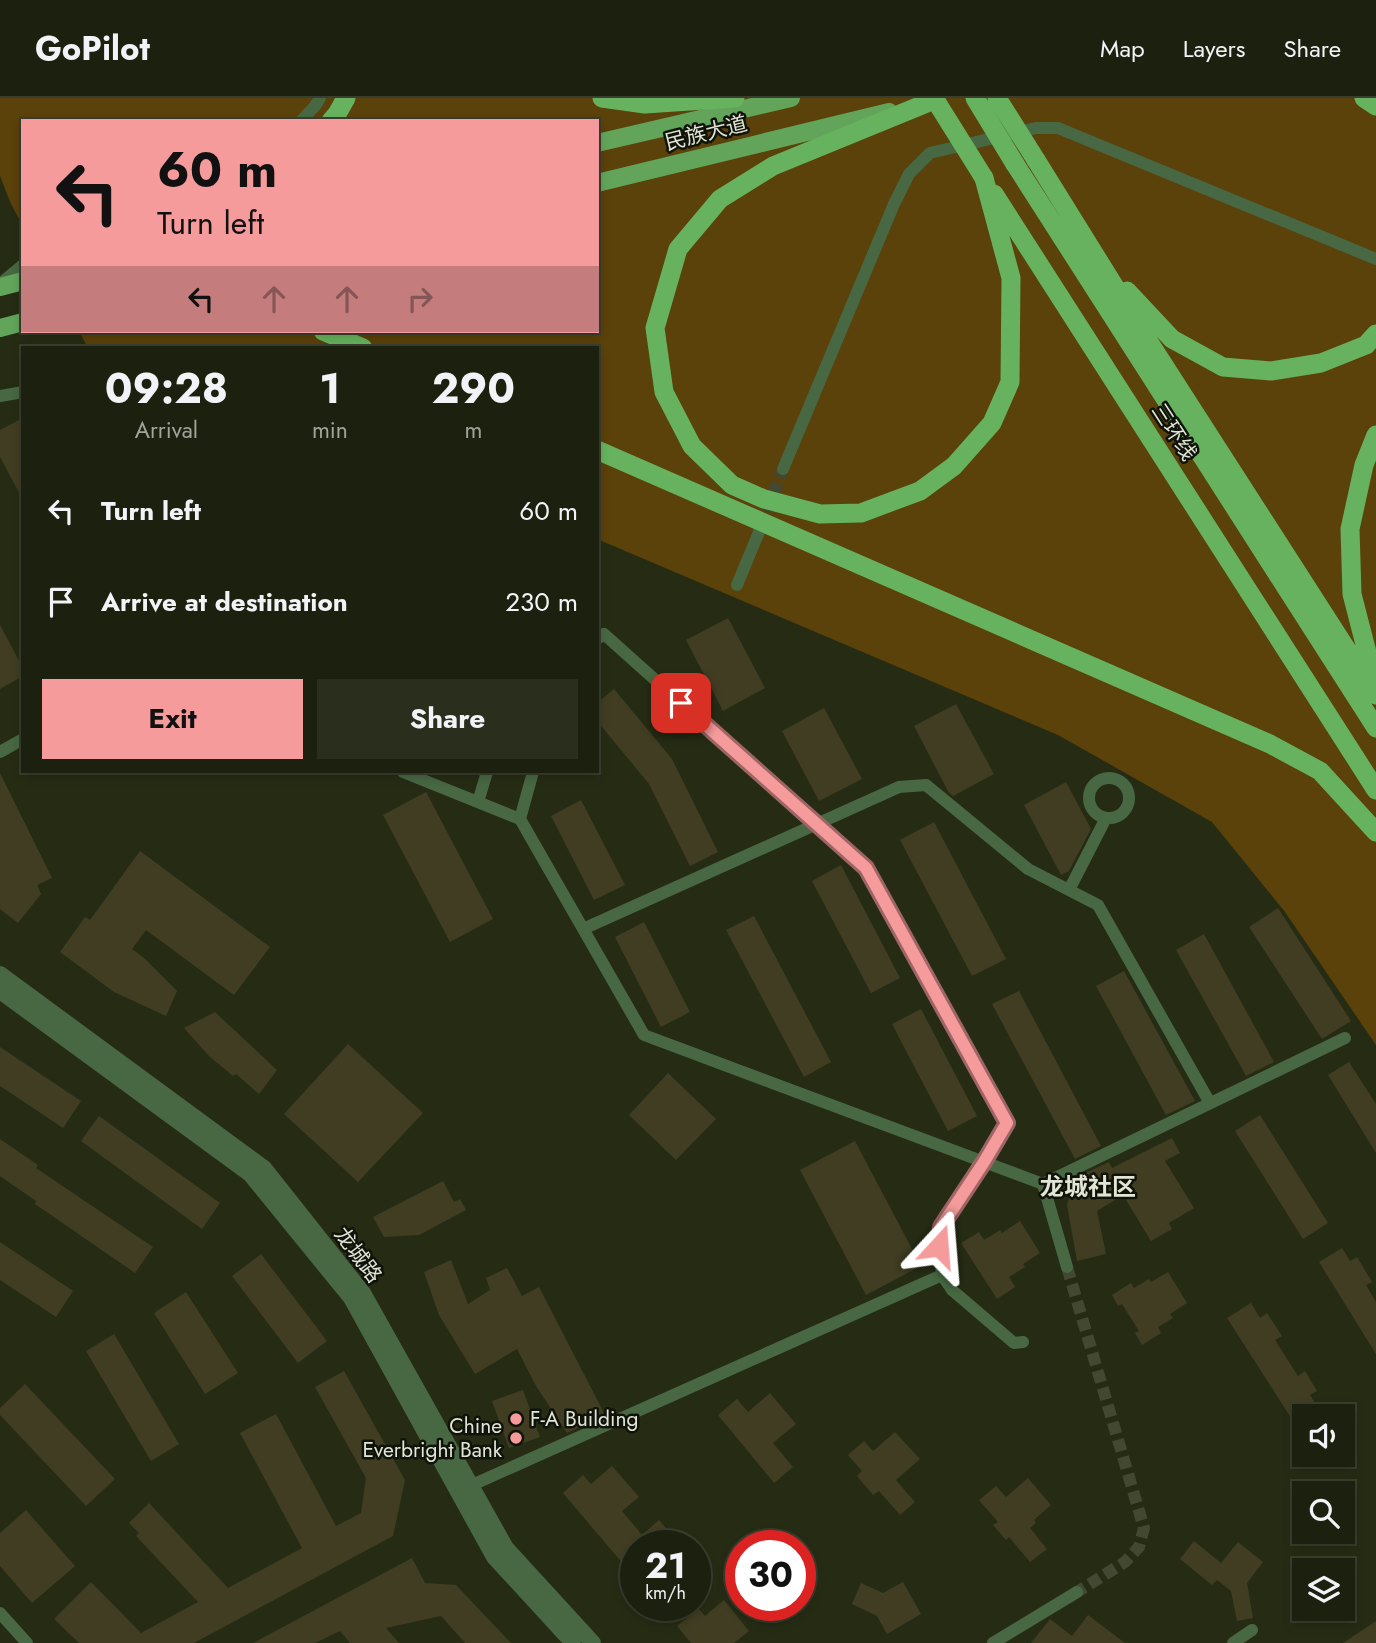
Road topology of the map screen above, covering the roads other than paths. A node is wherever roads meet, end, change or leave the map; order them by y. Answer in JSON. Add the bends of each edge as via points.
{"nodes":[{"id":1,"x":320,"y":98,"type":"edge"},
{"id":2,"x":345,"y":98,"type":"edge"},
{"id":3,"x":602,"y":98,"type":"edge"},
{"id":4,"x":735,"y":98,"type":"edge"},
{"id":5,"x":791,"y":98,"type":"edge"},
{"id":6,"x":948,"y":98,"type":"edge"},
{"id":7,"x":975,"y":98,"type":"edge"},
{"id":8,"x":997,"y":98,"type":"edge"},
{"id":9,"x":1364,"y":98,"type":"edge"},
{"id":10,"x":931,"y":100,"type":"edge"},
{"id":11,"x":1376,"y":106,"type":"edge"},
{"id":12,"x":303,"y":119,"type":"edge"},
{"id":13,"x":333,"y":119,"type":"edge"},
{"id":14,"x":599,"y":143,"type":"edge"},
{"id":15,"x":984,"y":178,"type":"junction"},
{"id":16,"x":599,"y":183,"type":"edge"},
{"id":17,"x":1073,"y":220,"type":"junction"},
{"id":18,"x":1376,"y":259,"type":"edge"},
{"id":19,"x":21,"y":267,"type":"edge"},
{"id":20,"x":21,"y":281,"type":"edge"},
{"id":21,"x":0,"y":285,"type":"edge"},
{"id":22,"x":21,"y":323,"type":"edge"},
{"id":23,"x":0,"y":328,"type":"edge"},
{"id":24,"x":328,"y":333,"type":"edge"},
{"id":25,"x":1376,"y":334,"type":"edge"},
{"id":26,"x":358,"y":346,"type":"edge"},
{"id":27,"x":21,"y":392,"type":"edge"},
{"id":28,"x":0,"y":396,"type":"edge"},
{"id":29,"x":1376,"y":435,"type":"edge"},
{"id":30,"x":599,"y":451,"type":"edge"},
{"id":31,"x":783,"y":469,"type":"tunnel mouth"},
{"id":32,"x":759,"y":532,"type":"tunnel mouth"},
{"id":33,"x":737,"y":586,"type":"dead end"},
{"id":34,"x":599,"y":638,"type":"edge"},
{"id":35,"x":1376,"y":676,"type":"edge"},
{"id":36,"x":1376,"y":695,"type":"edge"},
{"id":37,"x":1376,"y":728,"type":"edge"},
{"id":38,"x":21,"y":740,"type":"edge"},
{"id":39,"x":0,"y":752,"type":"edge"},
{"id":40,"x":406,"y":773,"type":"edge"},
{"id":41,"x":487,"y":773,"type":"edge"},
{"id":42,"x":533,"y":773,"type":"edge"},
{"id":43,"x":1376,"y":790,"type":"edge"},
{"id":44,"x":478,"y":802,"type":"junction"},
{"id":45,"x":1106,"y":818,"type":"dead end"},
{"id":46,"x":520,"y":819,"type":"junction"},
{"id":47,"x":816,"y":824,"type":"junction"},
{"id":48,"x":1376,"y":832,"type":"edge"},
{"id":49,"x":1069,"y":890,"type":"junction"},
{"id":50,"x":583,"y":929,"type":"junction"},
{"id":51,"x":0,"y":974,"type":"edge"},
{"id":52,"x":0,"y":991,"type":"edge"},
{"id":53,"x":1345,"y":1038,"type":"dead end"},
{"id":54,"x":1210,"y":1103,"type":"junction"},
{"id":55,"x":984,"y":1162,"type":"junction"},
{"id":56,"x":1043,"y":1184,"type":"junction"},
{"id":57,"x":1067,"y":1267,"type":"tunnel mouth"},
{"id":58,"x":942,"y":1275,"type":"junction"},
{"id":59,"x":1023,"y":1342,"type":"dead end"},
{"id":60,"x":472,"y":1485,"type":"junction"},
{"id":61,"x":1077,"y":1592,"type":"tunnel mouth"},
{"id":62,"x":0,"y":1614,"type":"edge"},
{"id":63,"x":1252,"y":1630,"type":"dead end"},
{"id":64,"x":27,"y":1643,"type":"edge"},
{"id":65,"x":573,"y":1643,"type":"edge"},
{"id":66,"x":593,"y":1643,"type":"edge"},
{"id":67,"x":993,"y":1643,"type":"edge"},
{"id":68,"x":1233,"y":1643,"type":"edge"}],
"edges":[{"from":1,"to":12,"type":"street"},
{"from":2,"to":13,"type":"highway"},
{"from":3,"to":4,"type":"highway","via":[[645,104]]},
{"from":5,"to":14,"type":"main road","name":"民族大道"},
{"from":6,"to":10,"type":"main road","name":"民族大道"},
{"from":7,"to":37,"type":"highway","name":"三环线","bridge":true},
{"from":8,"to":17,"type":"highway","bridge":true},
{"from":9,"to":11,"type":"highway"},
{"from":10,"to":15,"type":"highway","name":"三环线","bridge":true},
{"from":10,"to":15,"type":"highway","via":[[773,166],[720,200],[678,249],[655,328],[664,392],[692,446],[732,485],[820,514],[861,513],[920,491],[954,466],[992,423],[1010,382],[1011,278]]},
{"from":10,"to":16,"type":"main road","name":"民族大道"},
{"from":15,"to":43,"type":"highway","name":"三环线"},
{"from":17,"to":25,"type":"highway","via":[[1124,288],[1172,339],[1223,367],[1271,371],[1321,363],[1366,345]]},
{"from":17,"to":36,"type":"highway"},
{"from":18,"to":31,"type":"street","via":[[1058,128],[1036,128],[930,153],[909,174],[894,204]]},
{"from":19,"to":21,"type":"street"},
{"from":20,"to":21,"type":"main road"},
{"from":22,"to":23,"type":"main road"},
{"from":24,"to":26,"type":"highway"},
{"from":27,"to":28,"type":"street"},
{"from":29,"to":35,"type":"highway","via":[[1364,465],[1350,529],[1352,594]]},
{"from":30,"to":48,"type":"highway","via":[[1270,744],[1320,771]]},
{"from":32,"to":33,"type":"street"},
{"from":34,"to":47,"type":"street","via":[[604,634]]},
{"from":38,"to":39,"type":"street"},
{"from":40,"to":44,"type":"street"},
{"from":41,"to":44,"type":"street"},
{"from":42,"to":46,"type":"street"},
{"from":44,"to":46,"type":"street"},
{"from":45,"to":49,"type":"street"},
{"from":46,"to":50,"type":"street"},
{"from":47,"to":49,"type":"street","via":[[899,787],[926,785],[1028,870]]},
{"from":47,"to":50,"type":"street"},
{"from":47,"to":55,"type":"street","via":[[866,868],[1007,1123]]},
{"from":49,"to":54,"type":"street","via":[[1098,905]]},
{"from":50,"to":55,"type":"street","via":[[644,1035]]},
{"from":51,"to":60,"type":"street","name":"龙城路","via":[[264,1168],[363,1293]]},
{"from":52,"to":65,"type":"street","name":"龙城路","via":[[250,1174],[351,1298],[495,1557]]},
{"from":53,"to":54,"type":"street"},
{"from":54,"to":56,"type":"street"},
{"from":55,"to":56,"type":"street"},
{"from":55,"to":58,"type":"street","via":[[941,1227]]},
{"from":56,"to":57,"type":"street"},
{"from":58,"to":59,"type":"street","via":[[952,1290],[1014,1343]]},
{"from":58,"to":60,"type":"street"},
{"from":60,"to":66,"type":"street","name":"龙城路","via":[[506,1548]]},
{"from":61,"to":67,"type":"street"},
{"from":62,"to":64,"type":"street"},
{"from":63,"to":68,"type":"street"}]}
